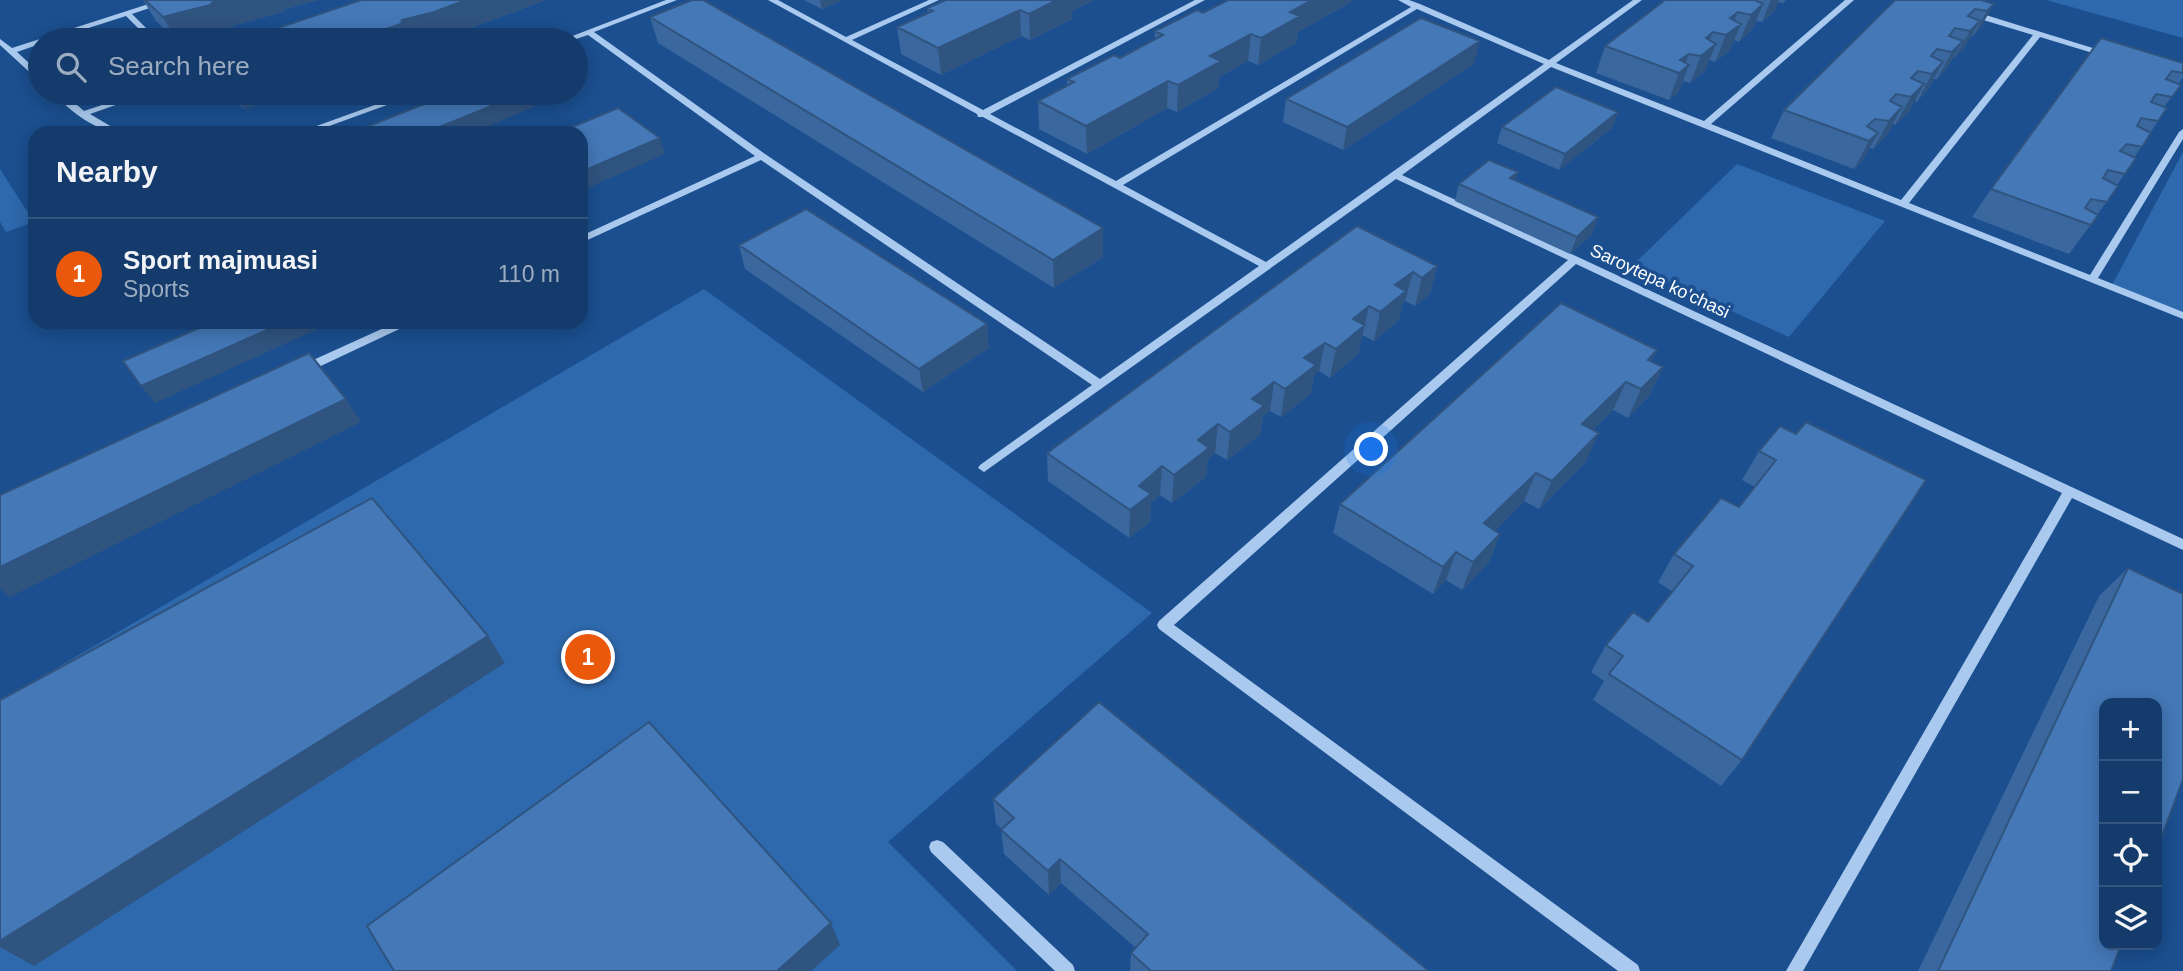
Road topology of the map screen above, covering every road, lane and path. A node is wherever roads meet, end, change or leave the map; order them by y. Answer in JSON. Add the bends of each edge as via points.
{"nodes":[{"id":1,"x":169,"y":0,"type":"edge"},
{"id":2,"x":673,"y":0,"type":"edge"},
{"id":3,"x":772,"y":0,"type":"edge"},
{"id":4,"x":936,"y":0,"type":"edge"},
{"id":5,"x":1201,"y":0,"type":"edge"},
{"id":6,"x":1402,"y":0,"type":"edge"},
{"id":7,"x":1638,"y":0,"type":"edge"},
{"id":8,"x":1850,"y":0,"type":"edge"},
{"id":9,"x":1418,"y":6,"type":"junction"},
{"id":10,"x":1964,"y":11,"type":"edge"},
{"id":11,"x":127,"y":13,"type":"junction"},
{"id":12,"x":81,"y":28,"type":"edge"},
{"id":13,"x":142,"y":28,"type":"edge"},
{"id":14,"x":589,"y":32,"type":"joint"},
{"id":15,"x":2038,"y":34,"type":"junction"},
{"id":16,"x":845,"y":40,"type":"junction"},
{"id":17,"x":0,"y":41,"type":"edge"},
{"id":18,"x":28,"y":45,"type":"edge"},
{"id":19,"x":10,"y":51,"type":"junction"},
{"id":20,"x":2117,"y":59,"type":"edge"},
{"id":21,"x":1552,"y":64,"type":"junction"},
{"id":22,"x":28,"y":67,"type":"edge"},
{"id":23,"x":72,"y":105,"type":"edge"},
{"id":24,"x":110,"y":105,"type":"edge"},
{"id":25,"x":382,"y":105,"type":"edge"},
{"id":26,"x":83,"y":114,"type":"junction"},
{"id":27,"x":981,"y":115,"type":"junction"},
{"id":28,"x":1706,"y":124,"type":"junction"},
{"id":29,"x":105,"y":126,"type":"edge"},
{"id":30,"x":321,"y":126,"type":"edge"},
{"id":31,"x":2183,"y":132,"type":"edge"},
{"id":32,"x":762,"y":156,"type":"junction"},
{"id":33,"x":1395,"y":175,"type":"junction"},
{"id":34,"x":1115,"y":186,"type":"junction"},
{"id":35,"x":1904,"y":203,"type":"junction"},
{"id":36,"x":588,"y":237,"type":"edge"},
{"id":37,"x":1574,"y":260,"type":"junction"},
{"id":38,"x":1266,"y":267,"type":"junction"},
{"id":39,"x":2092,"y":280,"type":"junction"},
{"id":40,"x":2183,"y":316,"type":"edge"},
{"id":41,"x":390,"y":329,"type":"edge"},
{"id":42,"x":294,"y":374,"type":"edge"},
{"id":43,"x":1100,"y":385,"type":"junction"},
{"id":44,"x":984,"y":468,"type":"dead end"},
{"id":45,"x":2069,"y":492,"type":"junction"},
{"id":46,"x":2183,"y":545,"type":"edge"},
{"id":47,"x":937,"y":847,"type":"dead end"},
{"id":48,"x":1067,"y":971,"type":"edge"},
{"id":49,"x":1632,"y":971,"type":"edge"},
{"id":50,"x":1794,"y":971,"type":"edge"}],
"edges":[{"from":1,"to":11,"type":"lane"},
{"from":2,"to":14,"type":"lane"},
{"from":3,"to":16,"type":"lane"},
{"from":4,"to":16,"type":"lane"},
{"from":5,"to":27,"type":"lane"},
{"from":6,"to":9,"type":"lane"},
{"from":7,"to":21,"type":"lane"},
{"from":8,"to":28,"type":"lane"},
{"from":9,"to":21,"type":"lane"},
{"from":9,"to":34,"type":"lane"},
{"from":10,"to":15,"type":"lane"},
{"from":11,"to":12,"type":"lane"},
{"from":11,"to":13,"type":"lane"},
{"from":14,"to":32,"type":"lane"},
{"from":15,"to":20,"type":"lane"},
{"from":15,"to":35,"type":"lane"},
{"from":16,"to":27,"type":"lane"},
{"from":17,"to":19,"type":"lane"},
{"from":18,"to":19,"type":"lane"},
{"from":19,"to":22,"type":"lane"},
{"from":21,"to":28,"type":"lane"},
{"from":21,"to":33,"type":"lane"},
{"from":23,"to":26,"type":"lane"},
{"from":24,"to":26,"type":"lane"},
{"from":25,"to":30,"type":"lane"},
{"from":26,"to":29,"type":"lane"},
{"from":27,"to":34,"type":"lane"},
{"from":28,"to":35,"type":"lane"},
{"from":31,"to":39,"type":"lane"},
{"from":32,"to":36,"type":"lane"},
{"from":32,"to":43,"type":"lane"},
{"from":33,"to":37,"type":"lane","name":"Saroytepa ko'chasi"},
{"from":33,"to":38,"type":"lane"},
{"from":34,"to":38,"type":"lane"},
{"from":35,"to":39,"type":"lane"},
{"from":37,"to":45,"type":"lane","name":"Saroytepa ko'chasi"},
{"from":37,"to":49,"type":"lane","via":[[1164,625]]},
{"from":38,"to":43,"type":"lane"},
{"from":39,"to":40,"type":"lane"},
{"from":41,"to":42,"type":"lane"},
{"from":43,"to":44,"type":"lane"},
{"from":45,"to":46,"type":"lane","name":"Saroytepa ko'chasi"},
{"from":45,"to":50,"type":"lane"},
{"from":47,"to":48,"type":"lane"}]}
